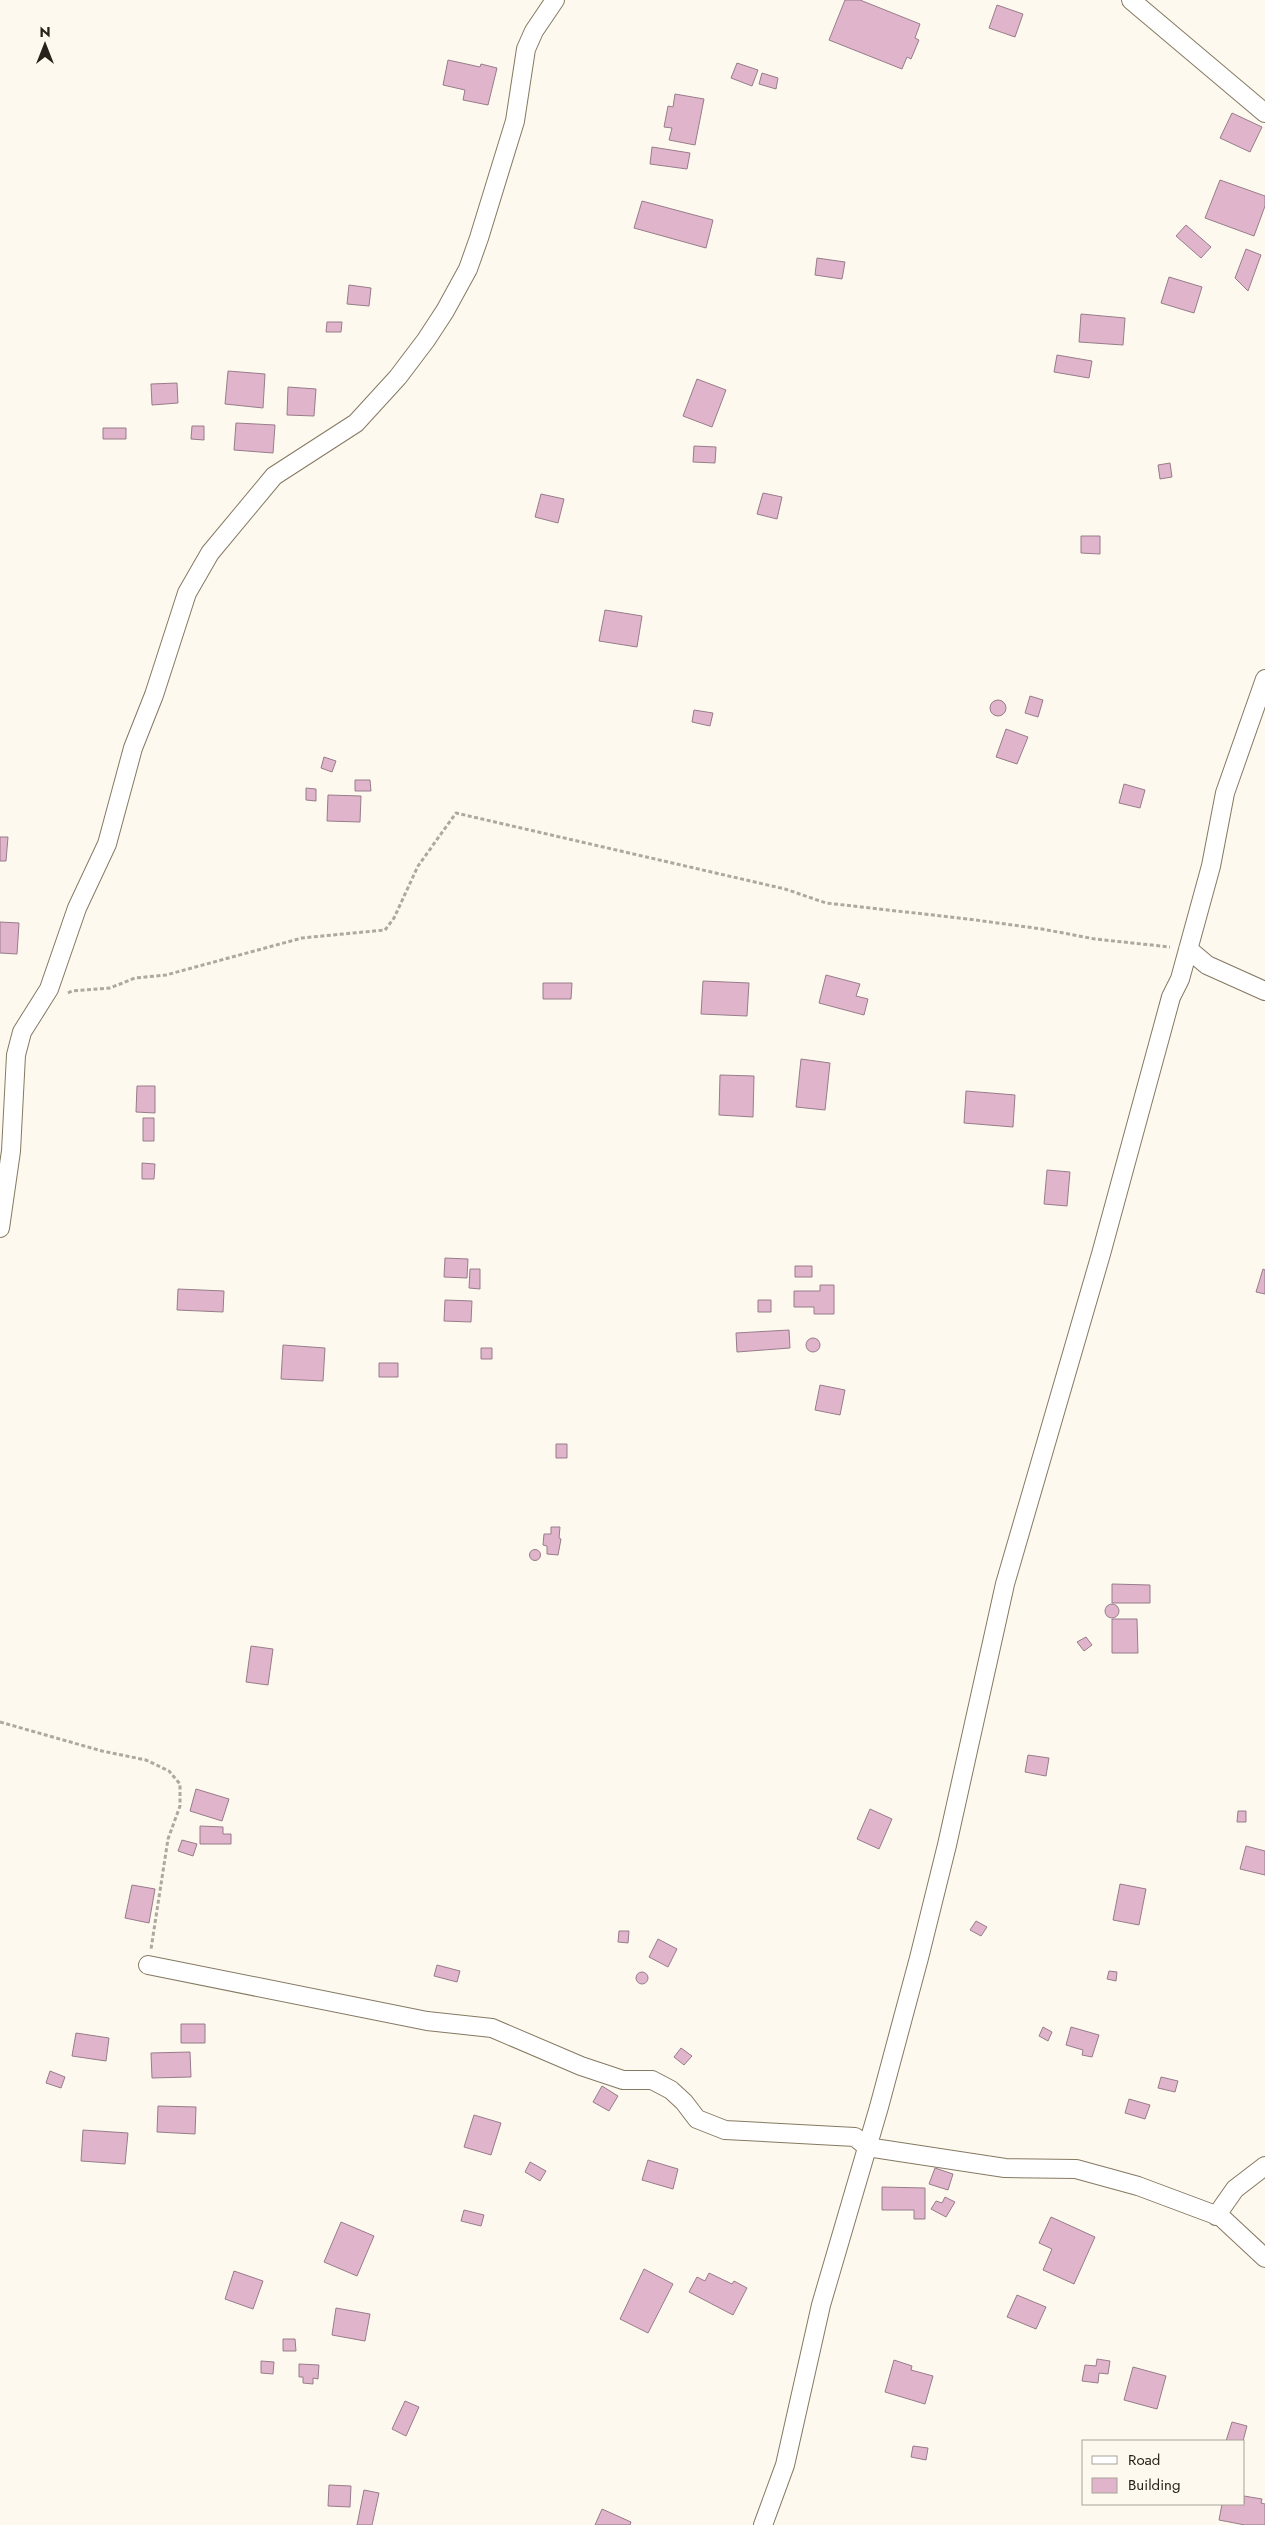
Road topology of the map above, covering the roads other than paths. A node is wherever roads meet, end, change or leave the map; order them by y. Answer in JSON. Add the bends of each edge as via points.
{"nodes":[{"id":1,"x":555,"y":0,"type":"edge"},
{"id":2,"x":1131,"y":0,"type":"edge"},
{"id":3,"x":1265,"y":113,"type":"edge"},
{"id":4,"x":1265,"y":678,"type":"edge"},
{"id":5,"x":1188,"y":949,"type":"junction"},
{"id":6,"x":1265,"y":991,"type":"edge"},
{"id":7,"x":0,"y":1228,"type":"edge"},
{"id":8,"x":148,"y":1965,"type":"road end"},
{"id":9,"x":867,"y":2147,"type":"junction"},
{"id":10,"x":1265,"y":2166,"type":"edge"},
{"id":11,"x":1216,"y":2216,"type":"junction"},
{"id":12,"x":1265,"y":2258,"type":"edge"},
{"id":13,"x":763,"y":2525,"type":"edge"}],
"edges":[{"from":1,"to":7,"type":"street","via":[[526,49],[515,121],[479,238],[468,269],[445,311],[398,377],[356,422],[274,476],[210,553],[187,593],[133,748],[107,844],[78,908],[49,989],[22,1032],[16,1055],[11,1150]]},
{"from":2,"to":3,"type":"street"},
{"from":4,"to":5,"type":"street","via":[[1225,793],[1211,866]]},
{"from":5,"to":6,"type":"street","via":[[1207,965]]},
{"from":5,"to":9,"type":"street","via":[[1171,997],[1101,1254],[1005,1584],[947,1845]]},
{"from":8,"to":9,"type":"street","via":[[427,2021],[492,2028],[623,2080],[652,2080],[671,2090],[697,2119],[725,2130],[854,2137]]},
{"from":9,"to":11,"type":"street","via":[[1005,2168],[1076,2169],[1138,2186]]},
{"from":9,"to":13,"type":"street","via":[[821,2304],[785,2465]]},
{"from":10,"to":11,"type":"street","via":[[1235,2189]]},
{"from":11,"to":12,"type":"street"}]}
